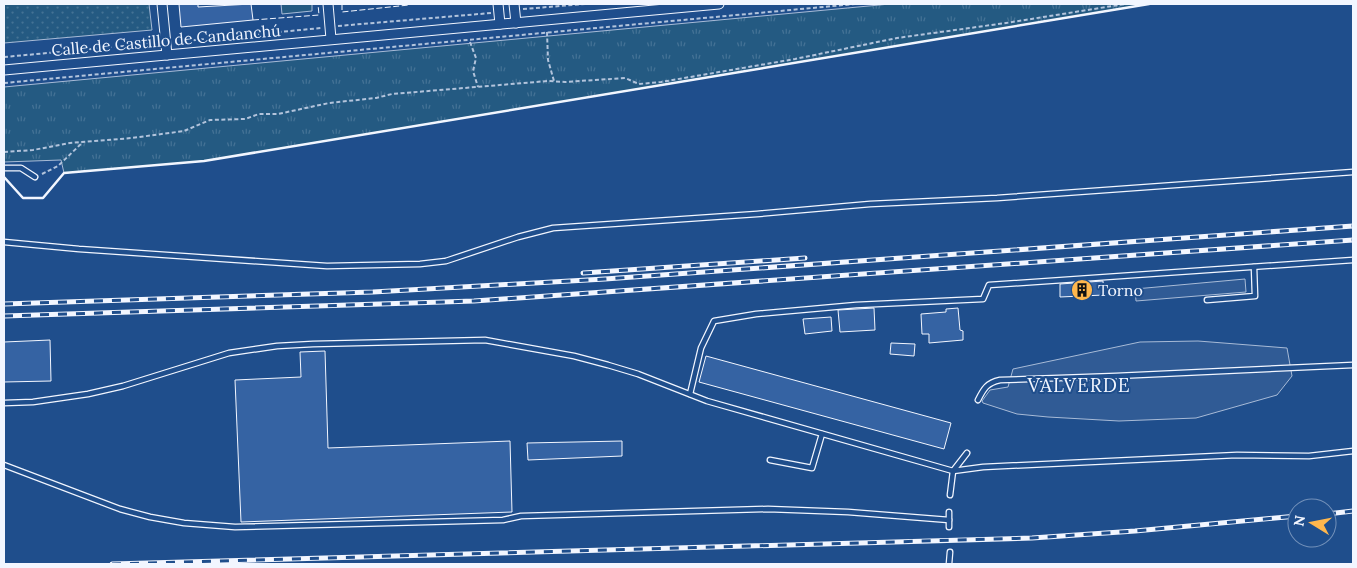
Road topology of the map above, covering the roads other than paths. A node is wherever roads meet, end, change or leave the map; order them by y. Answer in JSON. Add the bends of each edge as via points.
{"nodes":[{"id":1,"x":162,"y":4,"type":"edge"},
{"id":2,"x":328,"y":4,"type":"edge"},
{"id":3,"x":498,"y":4,"type":"edge"},
{"id":4,"x":514,"y":4,"type":"edge"},
{"id":5,"x":719,"y":4,"type":"edge"},
{"id":6,"x":684,"y":5,"type":"edge"},
{"id":7,"x":516,"y":23,"type":"junction"},
{"id":8,"x":500,"y":24,"type":"junction"},
{"id":9,"x":331,"y":39,"type":"junction"},
{"id":10,"x":167,"y":55,"type":"junction"},
{"id":11,"x":4,"y":70,"type":"edge"},
{"id":12,"x":4,"y":168,"type":"edge"},
{"id":13,"x":1353,"y":172,"type":"edge"},
{"id":14,"x":35,"y":177,"type":"road end"},
{"id":15,"x":4,"y":242,"type":"edge"},
{"id":16,"x":1353,"y":260,"type":"edge"},
{"id":17,"x":1254,"y":267,"type":"junction"},
{"id":18,"x":1207,"y":300,"type":"dead end"},
{"id":19,"x":1353,"y":365,"type":"edge"},
{"id":20,"x":690,"y":394,"type":"junction"},
{"id":21,"x":978,"y":400,"type":"dead end"},
{"id":22,"x":4,"y":403,"type":"edge"},
{"id":23,"x":822,"y":434,"type":"junction"},
{"id":24,"x":1353,"y":451,"type":"edge"},
{"id":25,"x":967,"y":453,"type":"dead end"},
{"id":26,"x":770,"y":460,"type":"dead end"},
{"id":27,"x":4,"y":465,"type":"edge"},
{"id":28,"x":952,"y":470,"type":"junction"},
{"id":29,"x":950,"y":494,"type":"dead end"},
{"id":30,"x":949,"y":512,"type":"dead end"},
{"id":31,"x":949,"y":520,"type":"junction"},
{"id":32,"x":949,"y":527,"type":"dead end"},
{"id":33,"x":950,"y":552,"type":"dead end"},
{"id":34,"x":949,"y":564,"type":"edge"}],
"edges":[{"from":1,"to":10,"type":"street"},
{"from":2,"to":9,"type":"street"},
{"from":3,"to":8,"type":"street"},
{"from":4,"to":7,"type":"street"},
{"from":5,"to":6,"type":"street","name":"Calle de Castillo de Candanchú"},
{"from":6,"to":7,"type":"street","name":"Calle de Castillo de Candanchú"},
{"from":7,"to":8,"type":"street","name":"Calle de Castillo de Candanchú"},
{"from":8,"to":9,"type":"street","name":"Calle de Castillo de Candanchú"},
{"from":9,"to":10,"type":"street","name":"Calle de Castillo de Candanchú"},
{"from":10,"to":11,"type":"street","name":"Calle de Castillo de Candanchú"},
{"from":12,"to":14,"type":"lane","via":[[21,168]]},
{"from":13,"to":15,"type":"lane","via":[[553,228],[446,261],[420,264],[327,266]]},
{"from":16,"to":17,"type":"lane"},
{"from":17,"to":18,"type":"lane","via":[[1255,296]]},
{"from":17,"to":20,"type":"lane","via":[[989,285],[983,298],[838,306],[756,314],[714,322],[701,348]]},
{"from":19,"to":21,"type":"lane","via":[[1000,380],[985,387]]},
{"from":20,"to":22,"type":"lane","via":[[638,374],[574,356],[485,340],[463,340],[278,346],[229,353],[88,394]]},
{"from":20,"to":23,"type":"lane"},
{"from":23,"to":26,"type":"lane","via":[[812,468]]},
{"from":23,"to":28,"type":"lane"},
{"from":24,"to":28,"type":"lane","via":[[1309,456],[1237,455]]},
{"from":25,"to":28,"type":"lane"},
{"from":27,"to":31,"type":"lane","via":[[150,517],[235,527],[768,509]]},
{"from":28,"to":29,"type":"lane"},
{"from":30,"to":31,"type":"lane"},
{"from":31,"to":32,"type":"lane"},
{"from":33,"to":34,"type":"lane"}]}
